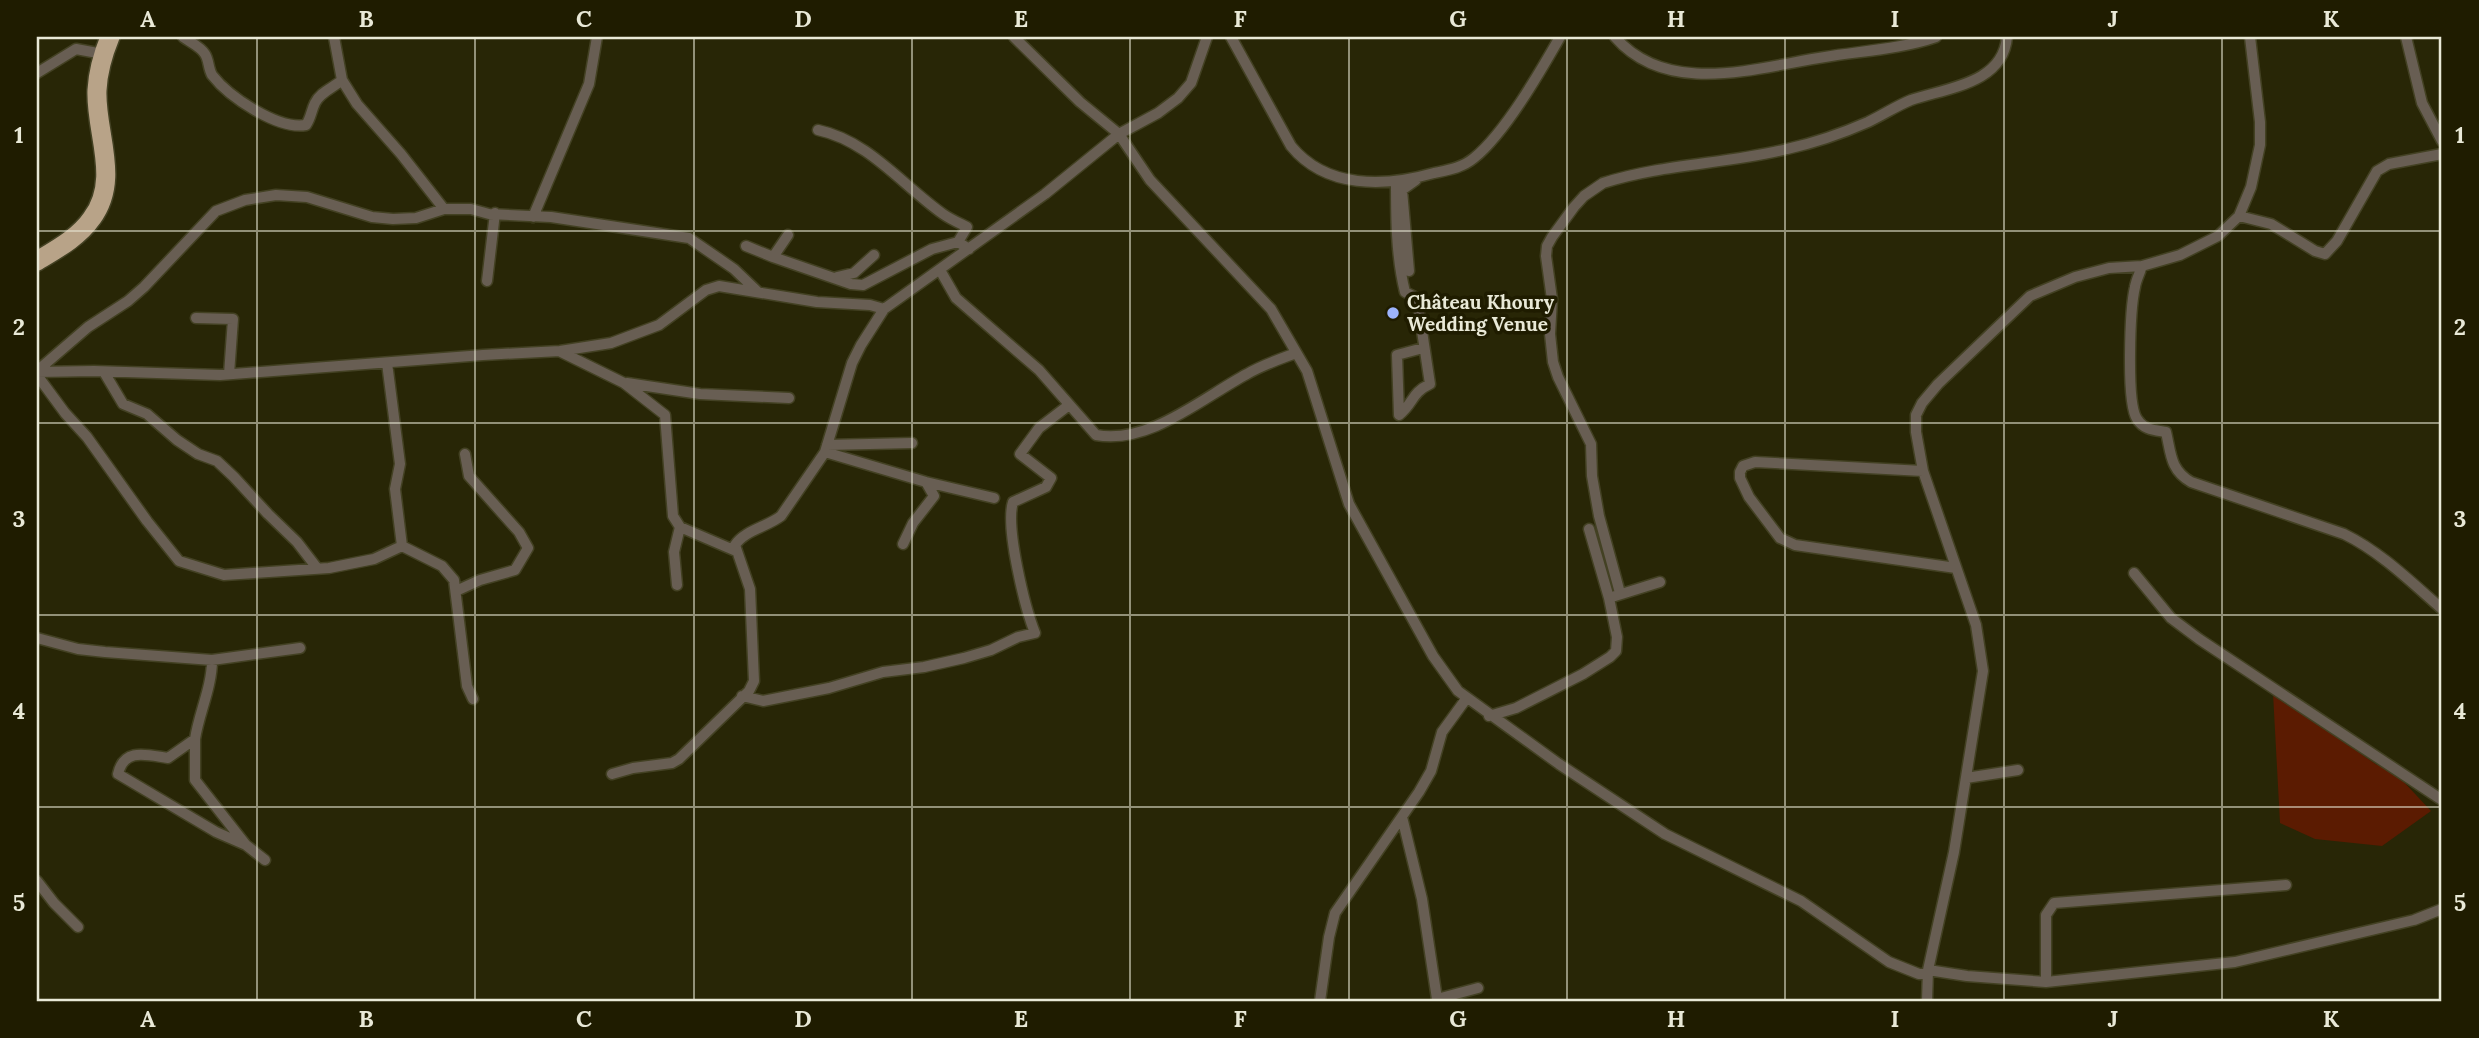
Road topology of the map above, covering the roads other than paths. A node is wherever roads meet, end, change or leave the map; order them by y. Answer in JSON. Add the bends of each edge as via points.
{"nodes":[{"id":1,"x":183,"y":37,"type":"edge"},
{"id":2,"x":334,"y":37,"type":"edge"},
{"id":3,"x":597,"y":37,"type":"edge"},
{"id":4,"x":1014,"y":37,"type":"edge"},
{"id":5,"x":1207,"y":37,"type":"edge"},
{"id":6,"x":1231,"y":37,"type":"edge"},
{"id":7,"x":1560,"y":37,"type":"edge"},
{"id":8,"x":1615,"y":37,"type":"edge"},
{"id":9,"x":1936,"y":37,"type":"edge"},
{"id":10,"x":2007,"y":37,"type":"edge"},
{"id":11,"x":2250,"y":37,"type":"edge"},
{"id":12,"x":2406,"y":37,"type":"edge"},
{"id":13,"x":106,"y":45,"type":"edge"},
{"id":14,"x":37,"y":73,"type":"edge"},
{"id":15,"x":342,"y":80,"type":"junction"},
{"id":16,"x":818,"y":130,"type":"dead end"},
{"id":17,"x":1119,"y":134,"type":"junction"},
{"id":18,"x":2442,"y":141,"type":"edge"},
{"id":19,"x":2442,"y":154,"type":"edge"},
{"id":20,"x":1418,"y":179,"type":"junction"},
{"id":21,"x":1396,"y":181,"type":"junction"},
{"id":22,"x":444,"y":209,"type":"junction"},
{"id":23,"x":495,"y":213,"type":"junction"},
{"id":24,"x":2239,"y":216,"type":"junction"},
{"id":25,"x":533,"y":218,"type":"junction"},
{"id":26,"x":788,"y":235,"type":"dead end"},
{"id":27,"x":958,"y":242,"type":"junction"},
{"id":28,"x":746,"y":246,"type":"dead end"},
{"id":29,"x":969,"y":249,"type":"junction"},
{"id":30,"x":874,"y":255,"type":"dead end"},
{"id":31,"x":774,"y":257,"type":"junction"},
{"id":32,"x":37,"y":261,"type":"edge"},
{"id":33,"x":2142,"y":266,"type":"junction"},
{"id":34,"x":940,"y":270,"type":"junction"},
{"id":35,"x":1409,"y":271,"type":"dead end"},
{"id":36,"x":835,"y":279,"type":"junction"},
{"id":37,"x":486,"y":281,"type":"dead end"},
{"id":38,"x":760,"y":294,"type":"junction"},
{"id":39,"x":884,"y":309,"type":"junction"},
{"id":40,"x":196,"y":317,"type":"dead end"},
{"id":41,"x":1423,"y":348,"type":"junction"},
{"id":42,"x":561,"y":351,"type":"junction"},
{"id":43,"x":1296,"y":353,"type":"junction"},
{"id":44,"x":387,"y":363,"type":"junction"},
{"id":45,"x":104,"y":372,"type":"junction"},
{"id":46,"x":37,"y":373,"type":"edge"},
{"id":47,"x":229,"y":374,"type":"junction"},
{"id":48,"x":624,"y":383,"type":"junction"},
{"id":49,"x":789,"y":398,"type":"dead end"},
{"id":50,"x":1069,"y":405,"type":"junction"},
{"id":51,"x":912,"y":443,"type":"dead end"},
{"id":52,"x":826,"y":449,"type":"junction"},
{"id":53,"x":465,"y":454,"type":"dead end"},
{"id":54,"x":1923,"y":471,"type":"junction"},
{"id":55,"x":926,"y":482,"type":"junction"},
{"id":56,"x":995,"y":498,"type":"dead end"},
{"id":57,"x":680,"y":527,"type":"junction"},
{"id":58,"x":1589,"y":529,"type":"dead end"},
{"id":59,"x":903,"y":544,"type":"dead end"},
{"id":60,"x":402,"y":546,"type":"junction"},
{"id":61,"x":736,"y":551,"type":"junction"},
{"id":62,"x":317,"y":568,"type":"junction"},
{"id":63,"x":1956,"y":568,"type":"junction"},
{"id":64,"x":2134,"y":573,"type":"dead end"},
{"id":65,"x":1660,"y":582,"type":"dead end"},
{"id":66,"x":677,"y":585,"type":"dead end"},
{"id":67,"x":456,"y":590,"type":"junction"},
{"id":68,"x":1614,"y":596,"type":"junction"},
{"id":69,"x":2442,"y":609,"type":"edge"},
{"id":70,"x":37,"y":638,"type":"edge"},
{"id":71,"x":300,"y":648,"type":"dead end"},
{"id":72,"x":212,"y":660,"type":"junction"},
{"id":73,"x":742,"y":696,"type":"junction"},
{"id":74,"x":473,"y":699,"type":"dead end"},
{"id":75,"x":1466,"y":699,"type":"junction"},
{"id":76,"x":1489,"y":716,"type":"junction"},
{"id":77,"x":195,"y":739,"type":"junction"},
{"id":78,"x":2018,"y":770,"type":"dead end"},
{"id":79,"x":612,"y":774,"type":"dead end"},
{"id":80,"x":1966,"y":778,"type":"junction"},
{"id":81,"x":2442,"y":800,"type":"edge"},
{"id":82,"x":1402,"y":817,"type":"junction"},
{"id":83,"x":246,"y":845,"type":"junction"},
{"id":84,"x":265,"y":860,"type":"dead end"},
{"id":85,"x":37,"y":881,"type":"edge"},
{"id":86,"x":2287,"y":885,"type":"dead end"},
{"id":87,"x":2442,"y":909,"type":"edge"},
{"id":88,"x":78,"y":927,"type":"dead end"},
{"id":89,"x":1927,"y":972,"type":"junction"},
{"id":90,"x":2046,"y":982,"type":"junction"},
{"id":91,"x":1478,"y":988,"type":"dead end"},
{"id":92,"x":1320,"y":1001,"type":"edge"},
{"id":93,"x":1927,"y":1001,"type":"edge"}],
"edges":[{"from":1,"to":15,"type":"street","via":[[205,54],[210,72],[219,82],[258,112],[296,127],[306,125],[322,93]]},
{"from":2,"to":15,"type":"street"},
{"from":3,"to":25,"type":"street","via":[[589,84]]},
{"from":4,"to":17,"type":"street"},
{"from":5,"to":17,"type":"street","via":[[1191,83],[1178,98]]},
{"from":6,"to":21,"type":"street","via":[[1302,159],[1334,177],[1369,183]]},
{"from":7,"to":20,"type":"street","via":[[1519,104],[1475,158]]},
{"from":8,"to":9,"type":"street","via":[[1643,58],[1696,74],[1739,73]]},
{"from":10,"to":68,"type":"street","via":[[2005,51],[1997,61],[1968,83],[1786,150],[1603,183],[1584,196],[1560,226],[1546,256],[1552,299],[1550,351],[1591,444],[1592,476]]},
{"from":11,"to":24,"type":"street","via":[[2260,145]]},
{"from":12,"to":18,"type":"street","via":[[2422,103]]},
{"from":13,"to":14,"type":"street","via":[[76,49]]},
{"from":13,"to":32,"type":"highway","via":[[97,91],[106,162],[102,198],[81,231]]},
{"from":15,"to":22,"type":"street"},
{"from":16,"to":27,"type":"street","via":[[855,144],[943,215],[967,227]]},
{"from":17,"to":29,"type":"street"},
{"from":17,"to":43,"type":"street","via":[[1150,180],[1263,300]]},
{"from":19,"to":24,"type":"street","via":[[2389,164],[2377,171],[2325,254],[2272,224]]},
{"from":20,"to":21,"type":"street"},
{"from":20,"to":35,"type":"street","via":[[1402,190]]},
{"from":21,"to":41,"type":"street","via":[[1403,282],[1405,292],[1417,298]]},
{"from":22,"to":23,"type":"street"},
{"from":22,"to":46,"type":"street","via":[[393,219],[307,197],[276,195],[230,204],[207,219],[128,301],[88,327]]},
{"from":23,"to":25,"type":"street"},
{"from":23,"to":37,"type":"street"},
{"from":24,"to":33,"type":"street","via":[[2202,245]]},
{"from":25,"to":38,"type":"street","via":[[689,238],[734,269]]},
{"from":26,"to":31,"type":"street"},
{"from":27,"to":29,"type":"street"},
{"from":27,"to":36,"type":"street","via":[[932,249],[863,285]]},
{"from":28,"to":31,"type":"street"},
{"from":29,"to":34,"type":"street"},
{"from":30,"to":36,"type":"street","via":[[855,273]]},
{"from":31,"to":36,"type":"street"},
{"from":33,"to":54,"type":"street","via":[[2075,277],[2025,301],[1922,403],[1916,432]]},
{"from":33,"to":69,"type":"street","via":[[2133,301],[2133,411],[2142,425],[2166,432],[2179,475],[2361,541]]},
{"from":34,"to":39,"type":"street"},
{"from":34,"to":50,"type":"street","via":[[956,298],[1018,350]]},
{"from":38,"to":39,"type":"street"},
{"from":38,"to":42,"type":"street","via":[[714,286],[659,325],[611,343]]},
{"from":39,"to":52,"type":"street","via":[[852,363]]},
{"from":40,"to":47,"type":"street","via":[[233,319]]},
{"from":41,"to":41,"type":"street","via":[[1430,384],[1416,391],[1399,415],[1397,355]]},
{"from":42,"to":44,"type":"street"},
{"from":42,"to":48,"type":"street"},
{"from":43,"to":50,"type":"street","via":[[1248,373],[1149,430],[1129,436],[1096,435]]},
{"from":43,"to":75,"type":"street","via":[[1307,371],[1349,504],[1433,656]]},
{"from":44,"to":47,"type":"street"},
{"from":44,"to":60,"type":"street","via":[[400,464],[395,489]]},
{"from":45,"to":46,"type":"street"},
{"from":45,"to":47,"type":"street"},
{"from":45,"to":62,"type":"street","via":[[123,404],[147,414],[177,440],[217,461]]},
{"from":46,"to":62,"type":"street","via":[[178,561],[224,575]]},
{"from":48,"to":49,"type":"street","via":[[699,394]]},
{"from":48,"to":57,"type":"street","via":[[665,415],[673,516]]},
{"from":50,"to":73,"type":"street","via":[[1039,428],[1020,454],[1051,478],[1046,487],[1011,506],[1014,547],[1035,633],[964,658],[829,688],[763,701]]},
{"from":51,"to":52,"type":"street"},
{"from":52,"to":55,"type":"street"},
{"from":52,"to":61,"type":"street","via":[[781,516],[738,540]]},
{"from":53,"to":67,"type":"street","via":[[469,476],[528,548],[515,570]]},
{"from":54,"to":63,"type":"street"},
{"from":54,"to":63,"type":"street","via":[[1755,462],[1743,466],[1740,478],[1780,538],[1795,545]]},
{"from":55,"to":56,"type":"street"},
{"from":55,"to":59,"type":"street","via":[[934,496]]},
{"from":57,"to":61,"type":"street"},
{"from":57,"to":66,"type":"street","via":[[674,552]]},
{"from":58,"to":68,"type":"street"},
{"from":60,"to":62,"type":"street","via":[[374,559]]},
{"from":60,"to":67,"type":"street","via":[[442,566]]},
{"from":61,"to":73,"type":"street","via":[[750,589],[754,681]]},
{"from":63,"to":80,"type":"street","via":[[1976,625],[1983,671]]},
{"from":64,"to":81,"type":"street","via":[[2171,618],[2199,639]]},
{"from":65,"to":68,"type":"street"},
{"from":67,"to":74,"type":"street","via":[[467,686]]},
{"from":68,"to":76,"type":"street","via":[[1618,644],[1610,657],[1516,708]]},
{"from":70,"to":72,"type":"street","via":[[78,649]]},
{"from":71,"to":72,"type":"street"},
{"from":72,"to":77,"type":"street"},
{"from":73,"to":79,"type":"street","via":[[679,759]]},
{"from":75,"to":76,"type":"street"},
{"from":75,"to":82,"type":"street","via":[[1442,732],[1431,771]]},
{"from":76,"to":89,"type":"street","via":[[1665,834],[1801,901],[1889,962],[1919,974]]},
{"from":77,"to":83,"type":"street","via":[[195,780]]},
{"from":77,"to":83,"type":"street","via":[[168,758],[127,756],[118,774]]},
{"from":78,"to":80,"type":"street"},
{"from":80,"to":89,"type":"street"},
{"from":82,"to":91,"type":"street","via":[[1422,899],[1437,999]]},
{"from":82,"to":92,"type":"street","via":[[1335,913]]},
{"from":83,"to":84,"type":"street"},
{"from":85,"to":88,"type":"street"},
{"from":86,"to":90,"type":"street","via":[[2054,903],[2046,915]]},
{"from":87,"to":90,"type":"street","via":[[2404,923],[2235,962]]},
{"from":89,"to":90,"type":"street"},
{"from":89,"to":93,"type":"street"}]}
